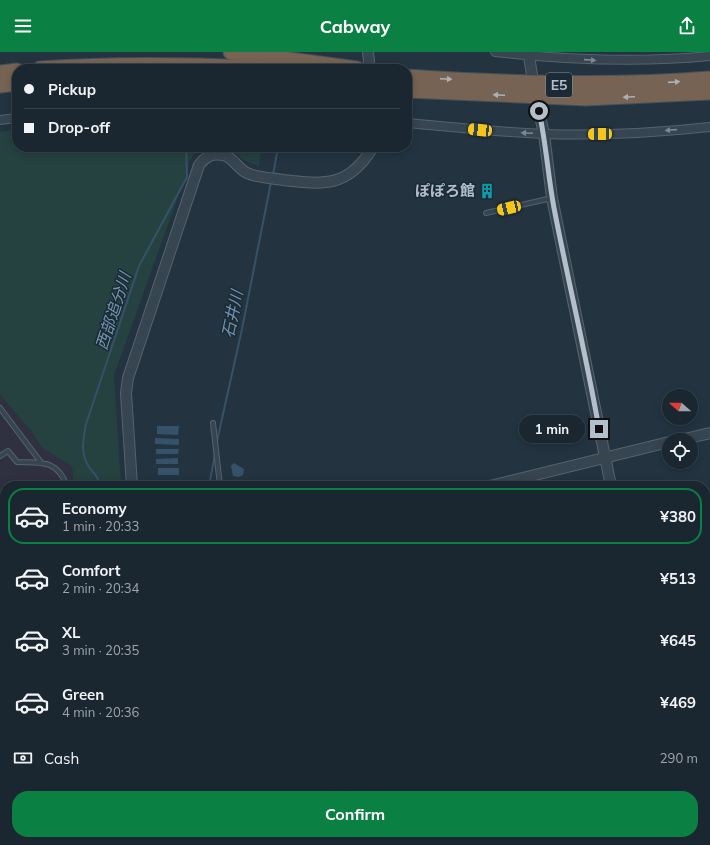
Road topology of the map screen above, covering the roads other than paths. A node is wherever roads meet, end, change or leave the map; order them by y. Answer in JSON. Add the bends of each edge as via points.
{"nodes":[{"id":1,"x":231,"y":52,"type":"edge"},
{"id":2,"x":495,"y":52,"type":"edge"},
{"id":3,"x":529,"y":56,"type":"junction"},
{"id":4,"x":710,"y":56,"type":"edge"},
{"id":5,"x":365,"y":61,"type":"edge"},
{"id":6,"x":12,"y":72,"type":"edge"},
{"id":7,"x":0,"y":73,"type":"edge"},
{"id":8,"x":532,"y":75,"type":"dead end"},
{"id":9,"x":710,"y":79,"type":"edge"},
{"id":10,"x":412,"y":80,"type":"edge"},
{"id":11,"x":412,"y":81,"type":"edge"},
{"id":12,"x":12,"y":84,"type":"edge"},
{"id":13,"x":0,"y":85,"type":"edge"},
{"id":14,"x":710,"y":92,"type":"edge"},
{"id":15,"x":412,"y":93,"type":"edge"},
{"id":16,"x":464,"y":94,"type":"junction"},
{"id":17,"x":539,"y":111,"type":"dead end"},
{"id":18,"x":12,"y":119,"type":"edge"},
{"id":19,"x":0,"y":120,"type":"edge"},
{"id":20,"x":412,"y":123,"type":"edge"},
{"id":21,"x":710,"y":128,"type":"edge"},
{"id":22,"x":544,"y":134,"type":"junction"},
{"id":23,"x":370,"y":152,"type":"edge"},
{"id":24,"x":552,"y":198,"type":"junction"},
{"id":25,"x":486,"y":213,"type":"dead end"},
{"id":26,"x":0,"y":408,"type":"edge"},
{"id":27,"x":2,"y":415,"type":"edge"},
{"id":28,"x":213,"y":423,"type":"dead end"},
{"id":29,"x":710,"y":433,"type":"edge"},
{"id":30,"x":698,"y":436,"type":"edge"},
{"id":31,"x":662,"y":444,"type":"edge"},
{"id":32,"x":0,"y":456,"type":"edge"},
{"id":33,"x":604,"y":457,"type":"junction"},
{"id":34,"x":40,"y":461,"type":"junction"},
{"id":35,"x":64,"y":481,"type":"edge"},
{"id":36,"x":132,"y":481,"type":"edge"},
{"id":37,"x":219,"y":481,"type":"edge"},
{"id":38,"x":510,"y":481,"type":"edge"},
{"id":39,"x":610,"y":481,"type":"edge"}],
"edges":[{"from":1,"to":5,"type":"highway"},
{"from":2,"to":3,"type":"street"},
{"from":3,"to":4,"type":"street","one_way":true,"via":[[612,62],[667,61]]},
{"from":3,"to":8,"type":"street"},
{"from":6,"to":7,"type":"highway"},
{"from":10,"to":9,"type":"highway","number":"E5","one_way":true,"via":[[587,85]]},
{"from":11,"to":16,"type":"highway","number":"E5"},
{"from":12,"to":13,"type":"highway"},
{"from":14,"to":16,"type":"highway","number":"E5","one_way":true,"via":[[586,98]]},
{"from":15,"to":16,"type":"highway"},
{"from":17,"to":22,"type":"street"},
{"from":18,"to":19,"type":"street"},
{"from":22,"to":20,"type":"street","one_way":true},
{"from":21,"to":22,"type":"street","one_way":true,"via":[[613,134]]},
{"from":22,"to":24,"type":"street"},
{"from":23,"to":36,"type":"street","via":[[355,170],[332,182],[324,183],[306,183],[247,173],[222,155],[212,155],[199,165],[128,378],[126,394]]},
{"from":24,"to":25,"type":"lane"},
{"from":24,"to":33,"type":"street","via":[[589,371]]},
{"from":26,"to":27,"type":"lane"},
{"from":27,"to":34,"type":"lane"},
{"from":28,"to":37,"type":"lane"},
{"from":29,"to":30,"type":"street"},
{"from":31,"to":33,"type":"street"},
{"from":32,"to":34,"type":"lane","via":[[8,451],[17,462]]},
{"from":33,"to":38,"type":"street"},
{"from":33,"to":39,"type":"street"},
{"from":34,"to":35,"type":"lane","via":[[60,471]]}]}
